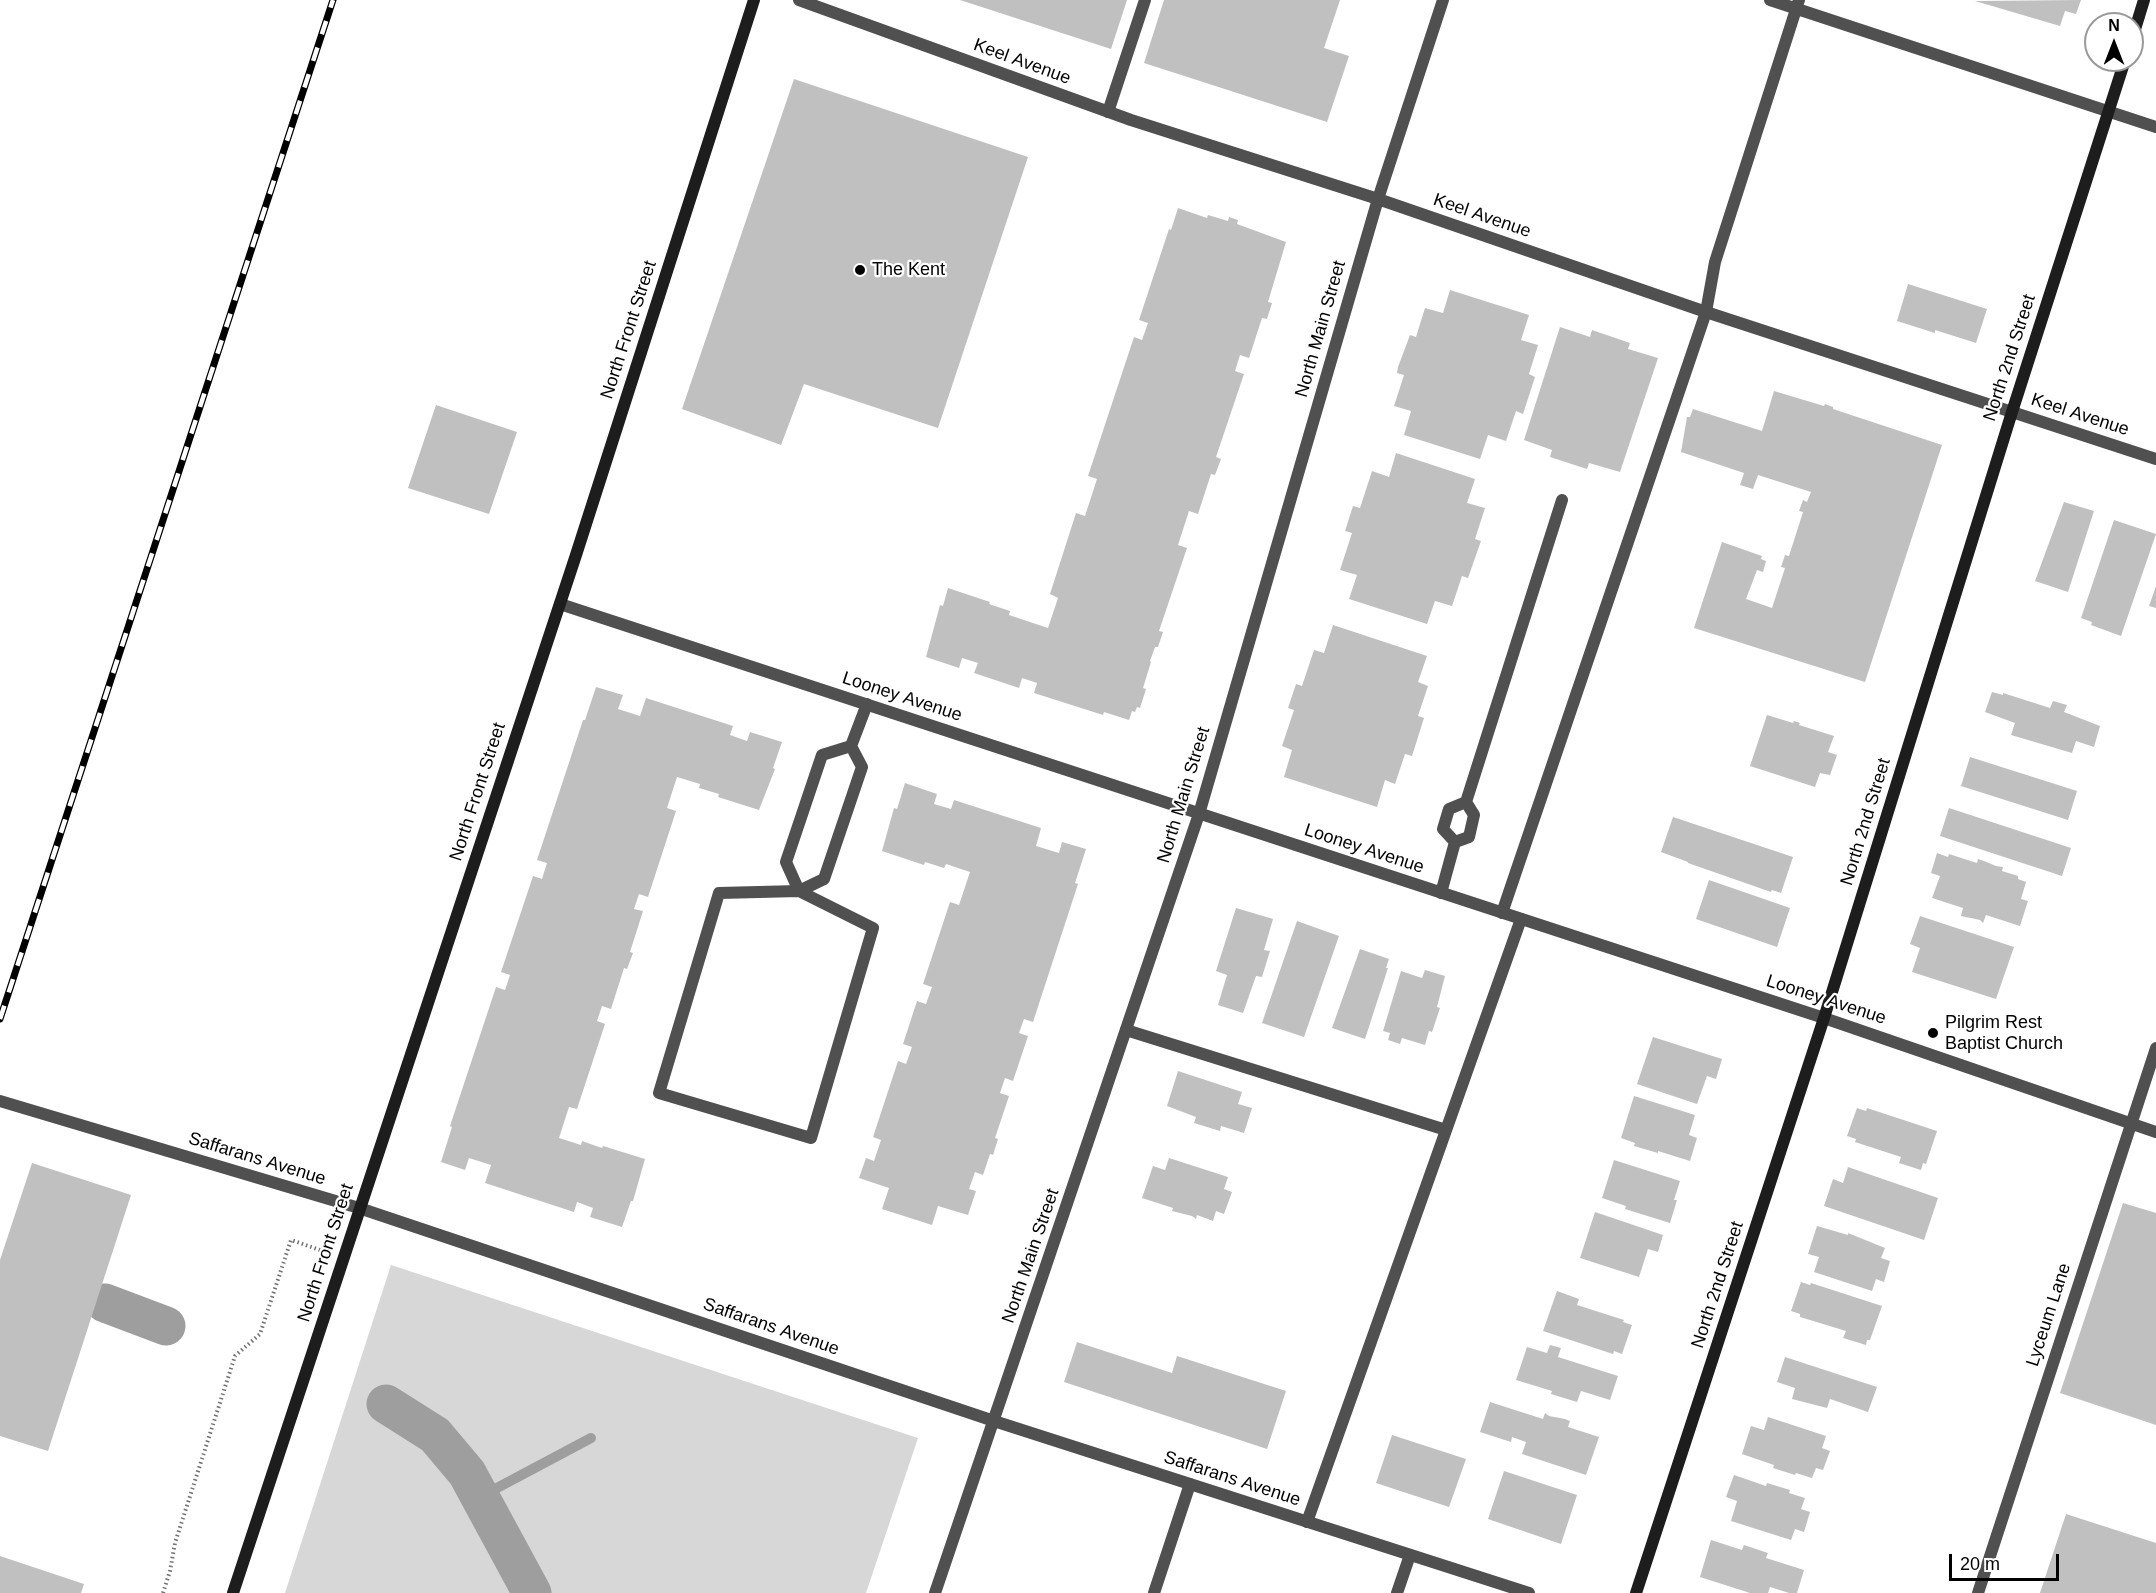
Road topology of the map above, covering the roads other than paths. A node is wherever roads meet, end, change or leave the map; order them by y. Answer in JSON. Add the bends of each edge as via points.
{"nodes":[{"id":1,"x":754,"y":0,"type":"edge"},
{"id":2,"x":799,"y":0,"type":"edge"},
{"id":3,"x":1145,"y":0,"type":"edge"},
{"id":4,"x":1443,"y":0,"type":"edge"},
{"id":5,"x":1770,"y":0,"type":"edge"},
{"id":6,"x":1798,"y":4,"type":"edge"},
{"id":7,"x":2121,"y":72,"type":"edge"},
{"id":8,"x":2109,"y":111,"type":"junction"},
{"id":9,"x":1108,"y":112,"type":"junction"},
{"id":10,"x":2156,"y":127,"type":"edge"},
{"id":11,"x":1378,"y":199,"type":"junction"},
{"id":12,"x":1706,"y":312,"type":"junction"},
{"id":13,"x":2012,"y":412,"type":"junction"},
{"id":14,"x":2156,"y":459,"type":"edge"},
{"id":15,"x":1562,"y":500,"type":"dead end"},
{"id":16,"x":560,"y":604,"type":"junction"},
{"id":17,"x":867,"y":704,"type":"junction"},
{"id":18,"x":851,"y":746,"type":"junction"},
{"id":19,"x":1466,"y":802,"type":"junction"},
{"id":20,"x":1199,"y":814,"type":"junction"},
{"id":21,"x":1455,"y":842,"type":"junction"},
{"id":22,"x":799,"y":891,"type":"junction"},
{"id":23,"x":1441,"y":893,"type":"junction"},
{"id":24,"x":1502,"y":913,"type":"junction"},
{"id":25,"x":1521,"y":919,"type":"junction"},
{"id":26,"x":1824,"y":1018,"type":"junction"},
{"id":27,"x":1126,"y":1030,"type":"junction"},
{"id":28,"x":2156,"y":1048,"type":"edge"},
{"id":29,"x":0,"y":1101,"type":"edge"},
{"id":30,"x":2130,"y":1124,"type":"junction"},
{"id":31,"x":1446,"y":1130,"type":"junction"},
{"id":32,"x":2156,"y":1132,"type":"edge"},
{"id":33,"x":359,"y":1208,"type":"junction"},
{"id":34,"x":994,"y":1421,"type":"junction"},
{"id":35,"x":1190,"y":1484,"type":"junction"},
{"id":36,"x":1307,"y":1522,"type":"junction"},
{"id":37,"x":1410,"y":1555,"type":"junction"},
{"id":38,"x":233,"y":1593,"type":"edge"},
{"id":39,"x":935,"y":1593,"type":"edge"},
{"id":40,"x":1154,"y":1593,"type":"edge"},
{"id":41,"x":1397,"y":1593,"type":"edge"},
{"id":42,"x":1529,"y":1593,"type":"edge"},
{"id":43,"x":1636,"y":1593,"type":"edge"},
{"id":44,"x":1978,"y":1593,"type":"edge"}],
"edges":[{"from":1,"to":16,"type":"street","name":"North Front Street"},
{"from":2,"to":9,"type":"street","name":"Keel Avenue"},
{"from":3,"to":9,"type":"street"},
{"from":4,"to":11,"type":"street","name":"North Main Street"},
{"from":5,"to":6,"type":"street"},
{"from":6,"to":8,"type":"street"},
{"from":6,"to":12,"type":"street","via":[[1716,262]]},
{"from":7,"to":8,"type":"street","name":"North 2nd Street"},
{"from":8,"to":10,"type":"street"},
{"from":8,"to":13,"type":"street","name":"North 2nd Street"},
{"from":9,"to":11,"type":"street","name":"Keel Avenue"},
{"from":11,"to":12,"type":"street","name":"Keel Avenue"},
{"from":11,"to":20,"type":"street","name":"North Main Street"},
{"from":12,"to":13,"type":"street","name":"Keel Avenue"},
{"from":12,"to":24,"type":"street"},
{"from":13,"to":14,"type":"street","name":"Keel Avenue"},
{"from":13,"to":26,"type":"street","name":"North 2nd Street"},
{"from":15,"to":19,"type":"street"},
{"from":16,"to":17,"type":"street","name":"Looney Avenue"},
{"from":16,"to":33,"type":"street","name":"North Front Street"},
{"from":17,"to":18,"type":"street"},
{"from":17,"to":20,"type":"street","name":"Looney Avenue"},
{"from":18,"to":22,"type":"street","via":[[862,767],[824,879]]},
{"from":18,"to":22,"type":"street","via":[[822,755],[786,862]]},
{"from":19,"to":21,"type":"street","via":[[1474,815],[1469,837]]},
{"from":19,"to":21,"type":"street","via":[[1449,809],[1443,829]]},
{"from":20,"to":23,"type":"street","name":"Looney Avenue"},
{"from":20,"to":27,"type":"street","name":"North Main Street"},
{"from":21,"to":23,"type":"street"},
{"from":22,"to":22,"type":"street","via":[[719,893],[659,1093],[811,1138],[873,928]]},
{"from":23,"to":24,"type":"street","name":"Looney Avenue"},
{"from":24,"to":25,"type":"street","name":"Looney Avenue"},
{"from":25,"to":26,"type":"street","name":"Looney Avenue"},
{"from":25,"to":31,"type":"street"},
{"from":26,"to":30,"type":"street","name":"Looney Avenue"},
{"from":26,"to":43,"type":"street","name":"North 2nd Street"},
{"from":27,"to":31,"type":"street"},
{"from":27,"to":34,"type":"street","name":"North Main Street"},
{"from":28,"to":30,"type":"street","name":"Lyceum Lane"},
{"from":29,"to":33,"type":"street","name":"Saffarans Avenue"},
{"from":30,"to":32,"type":"street","name":"Looney Avenue"},
{"from":30,"to":44,"type":"street","name":"Lyceum Lane"},
{"from":31,"to":36,"type":"street"},
{"from":33,"to":34,"type":"street","name":"Saffarans Avenue"},
{"from":33,"to":38,"type":"street","name":"North Front Street"},
{"from":34,"to":35,"type":"street","name":"Saffarans Avenue"},
{"from":34,"to":39,"type":"street","name":"North Main Street"},
{"from":35,"to":36,"type":"street","name":"Saffarans Avenue"},
{"from":35,"to":40,"type":"street"},
{"from":36,"to":37,"type":"street","name":"Saffarans Avenue"},
{"from":37,"to":41,"type":"street"},
{"from":37,"to":42,"type":"street","name":"Saffarans Avenue"}]}
